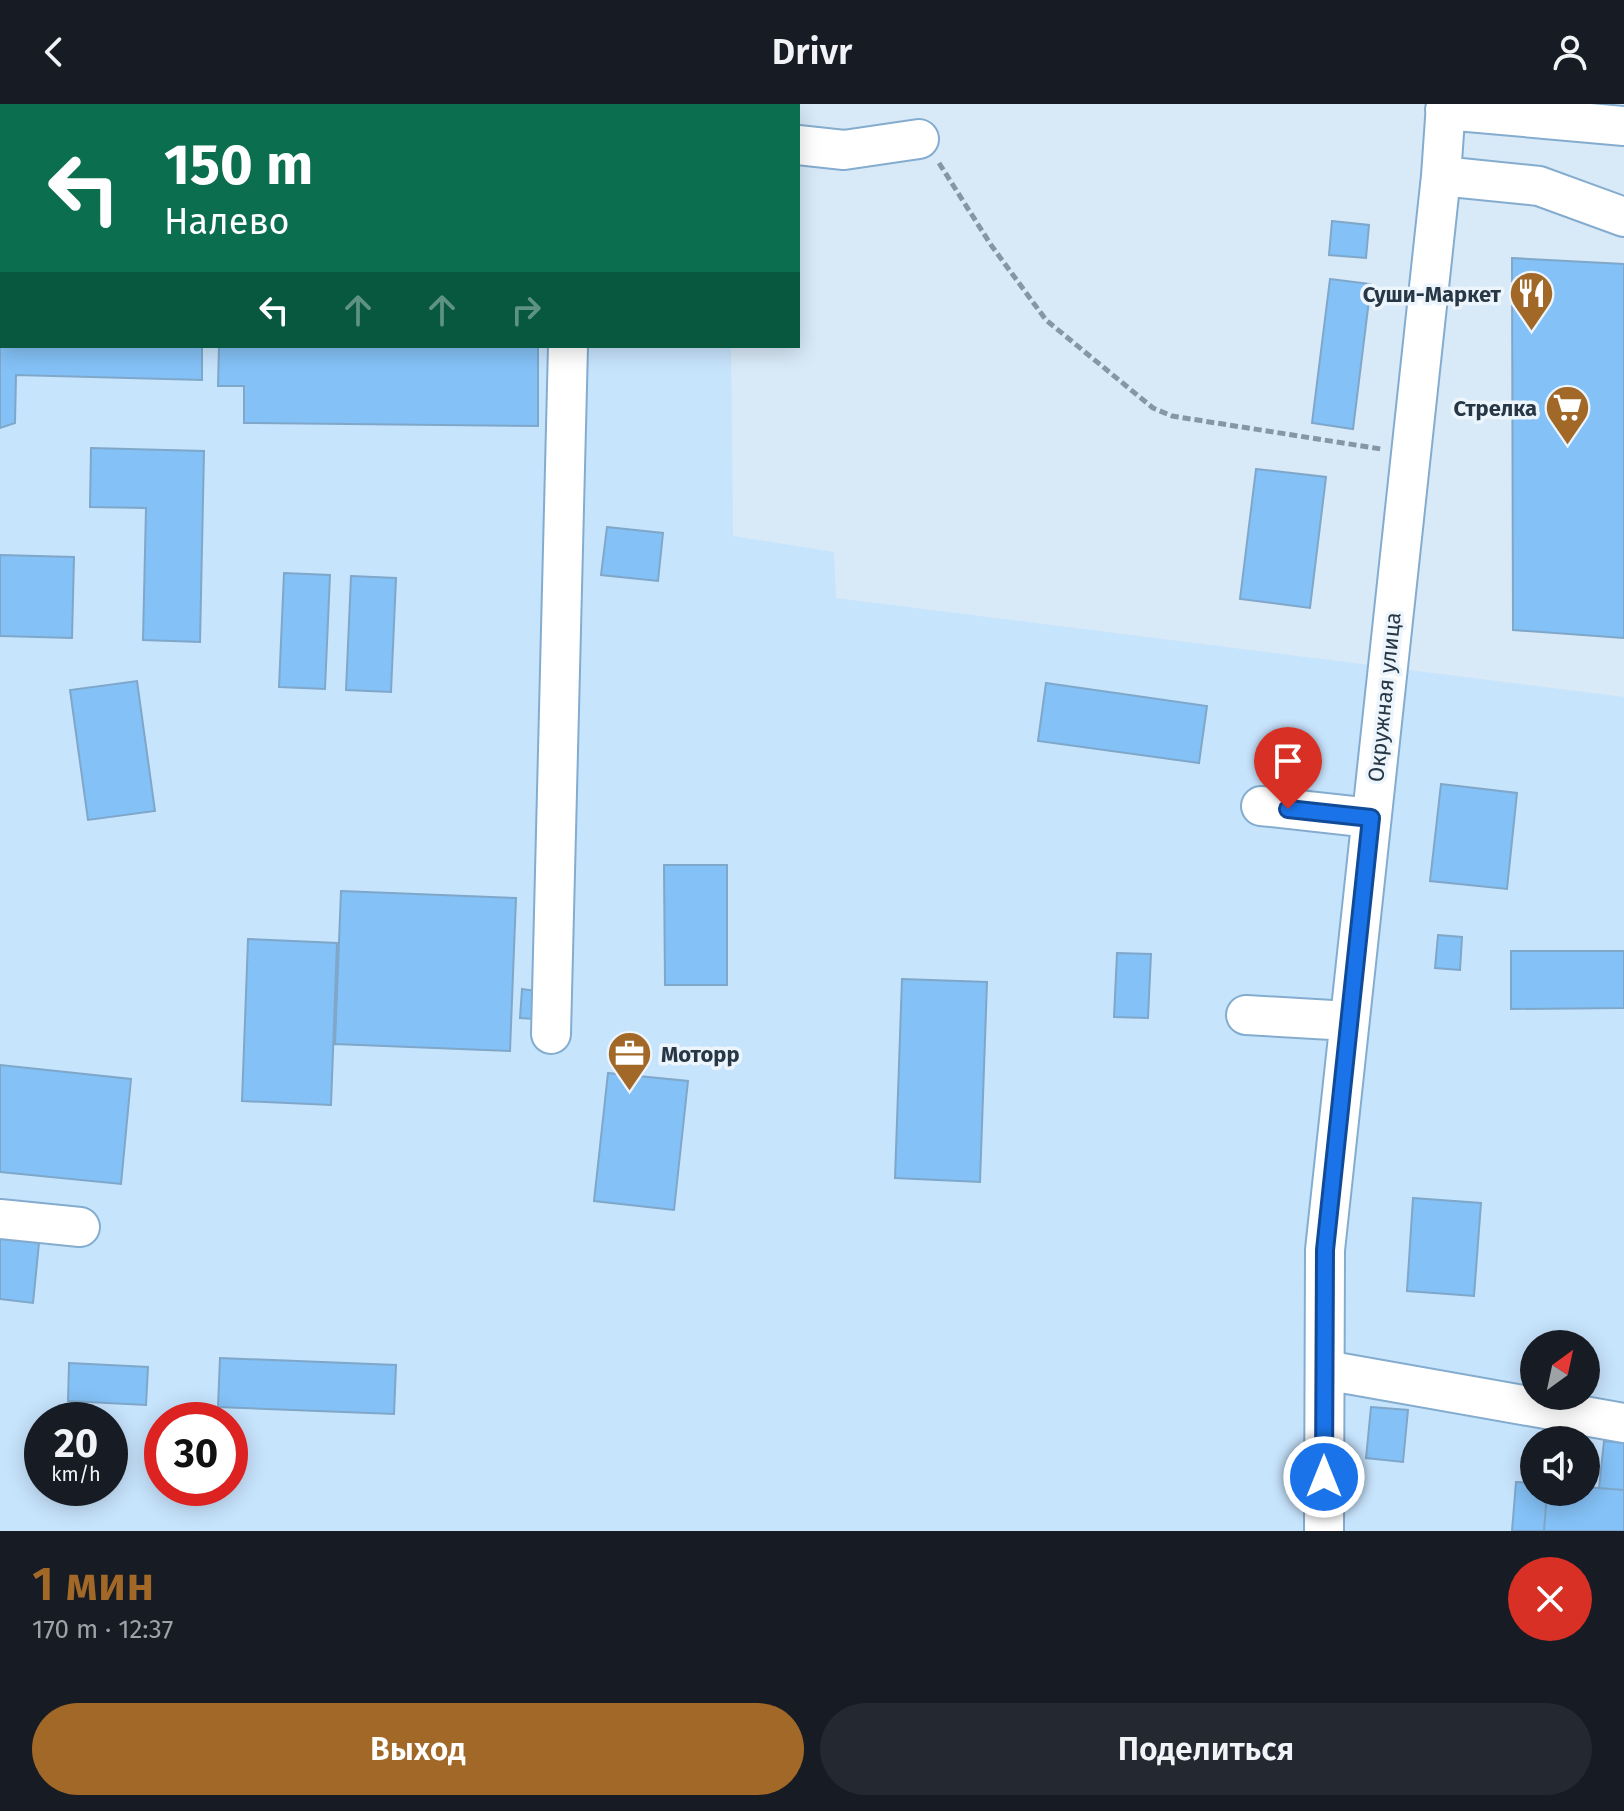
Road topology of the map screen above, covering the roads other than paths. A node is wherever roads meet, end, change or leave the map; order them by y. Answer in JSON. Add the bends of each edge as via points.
{"nodes":[{"id":1,"x":1446,"y":107,"type":"edge"},
{"id":2,"x":1624,"y":126,"type":"edge"},
{"id":3,"x":919,"y":139,"type":"road end"},
{"id":4,"x":800,"y":145,"type":"edge"},
{"id":5,"x":1441,"y":176,"type":"junction"},
{"id":6,"x":1624,"y":217,"type":"edge"},
{"id":7,"x":568,"y":348,"type":"edge"},
{"id":8,"x":1261,"y":806,"type":"dead end"},
{"id":9,"x":1371,"y":818,"type":"junction"},
{"id":10,"x":1246,"y":1015,"type":"dead end"},
{"id":11,"x":1349,"y":1021,"type":"junction"},
{"id":12,"x":551,"y":1034,"type":"dead end"},
{"id":13,"x":0,"y":1219,"type":"edge"},
{"id":14,"x":80,"y":1227,"type":"dead end"},
{"id":15,"x":1325,"y":1370,"type":"junction"},
{"id":16,"x":1624,"y":1423,"type":"edge"},
{"id":17,"x":1324,"y":1531,"type":"edge"}],
"edges":[{"from":1,"to":2,"type":"street"},
{"from":1,"to":5,"type":"street","name":"Окружная улица"},
{"from":3,"to":4,"type":"street","via":[[844,150]]},
{"from":5,"to":6,"type":"street","via":[[1539,186]]},
{"from":5,"to":9,"type":"street","name":"Окружная улица"},
{"from":7,"to":12,"type":"street"},
{"from":8,"to":9,"type":"street"},
{"from":9,"to":11,"type":"street","name":"Окружная улица"},
{"from":10,"to":11,"type":"street"},
{"from":11,"to":15,"type":"street","name":"Окружная улица","via":[[1325,1250]]},
{"from":13,"to":14,"type":"street"},
{"from":15,"to":16,"type":"street"},
{"from":15,"to":17,"type":"street","name":"Окружная улица"}]}
